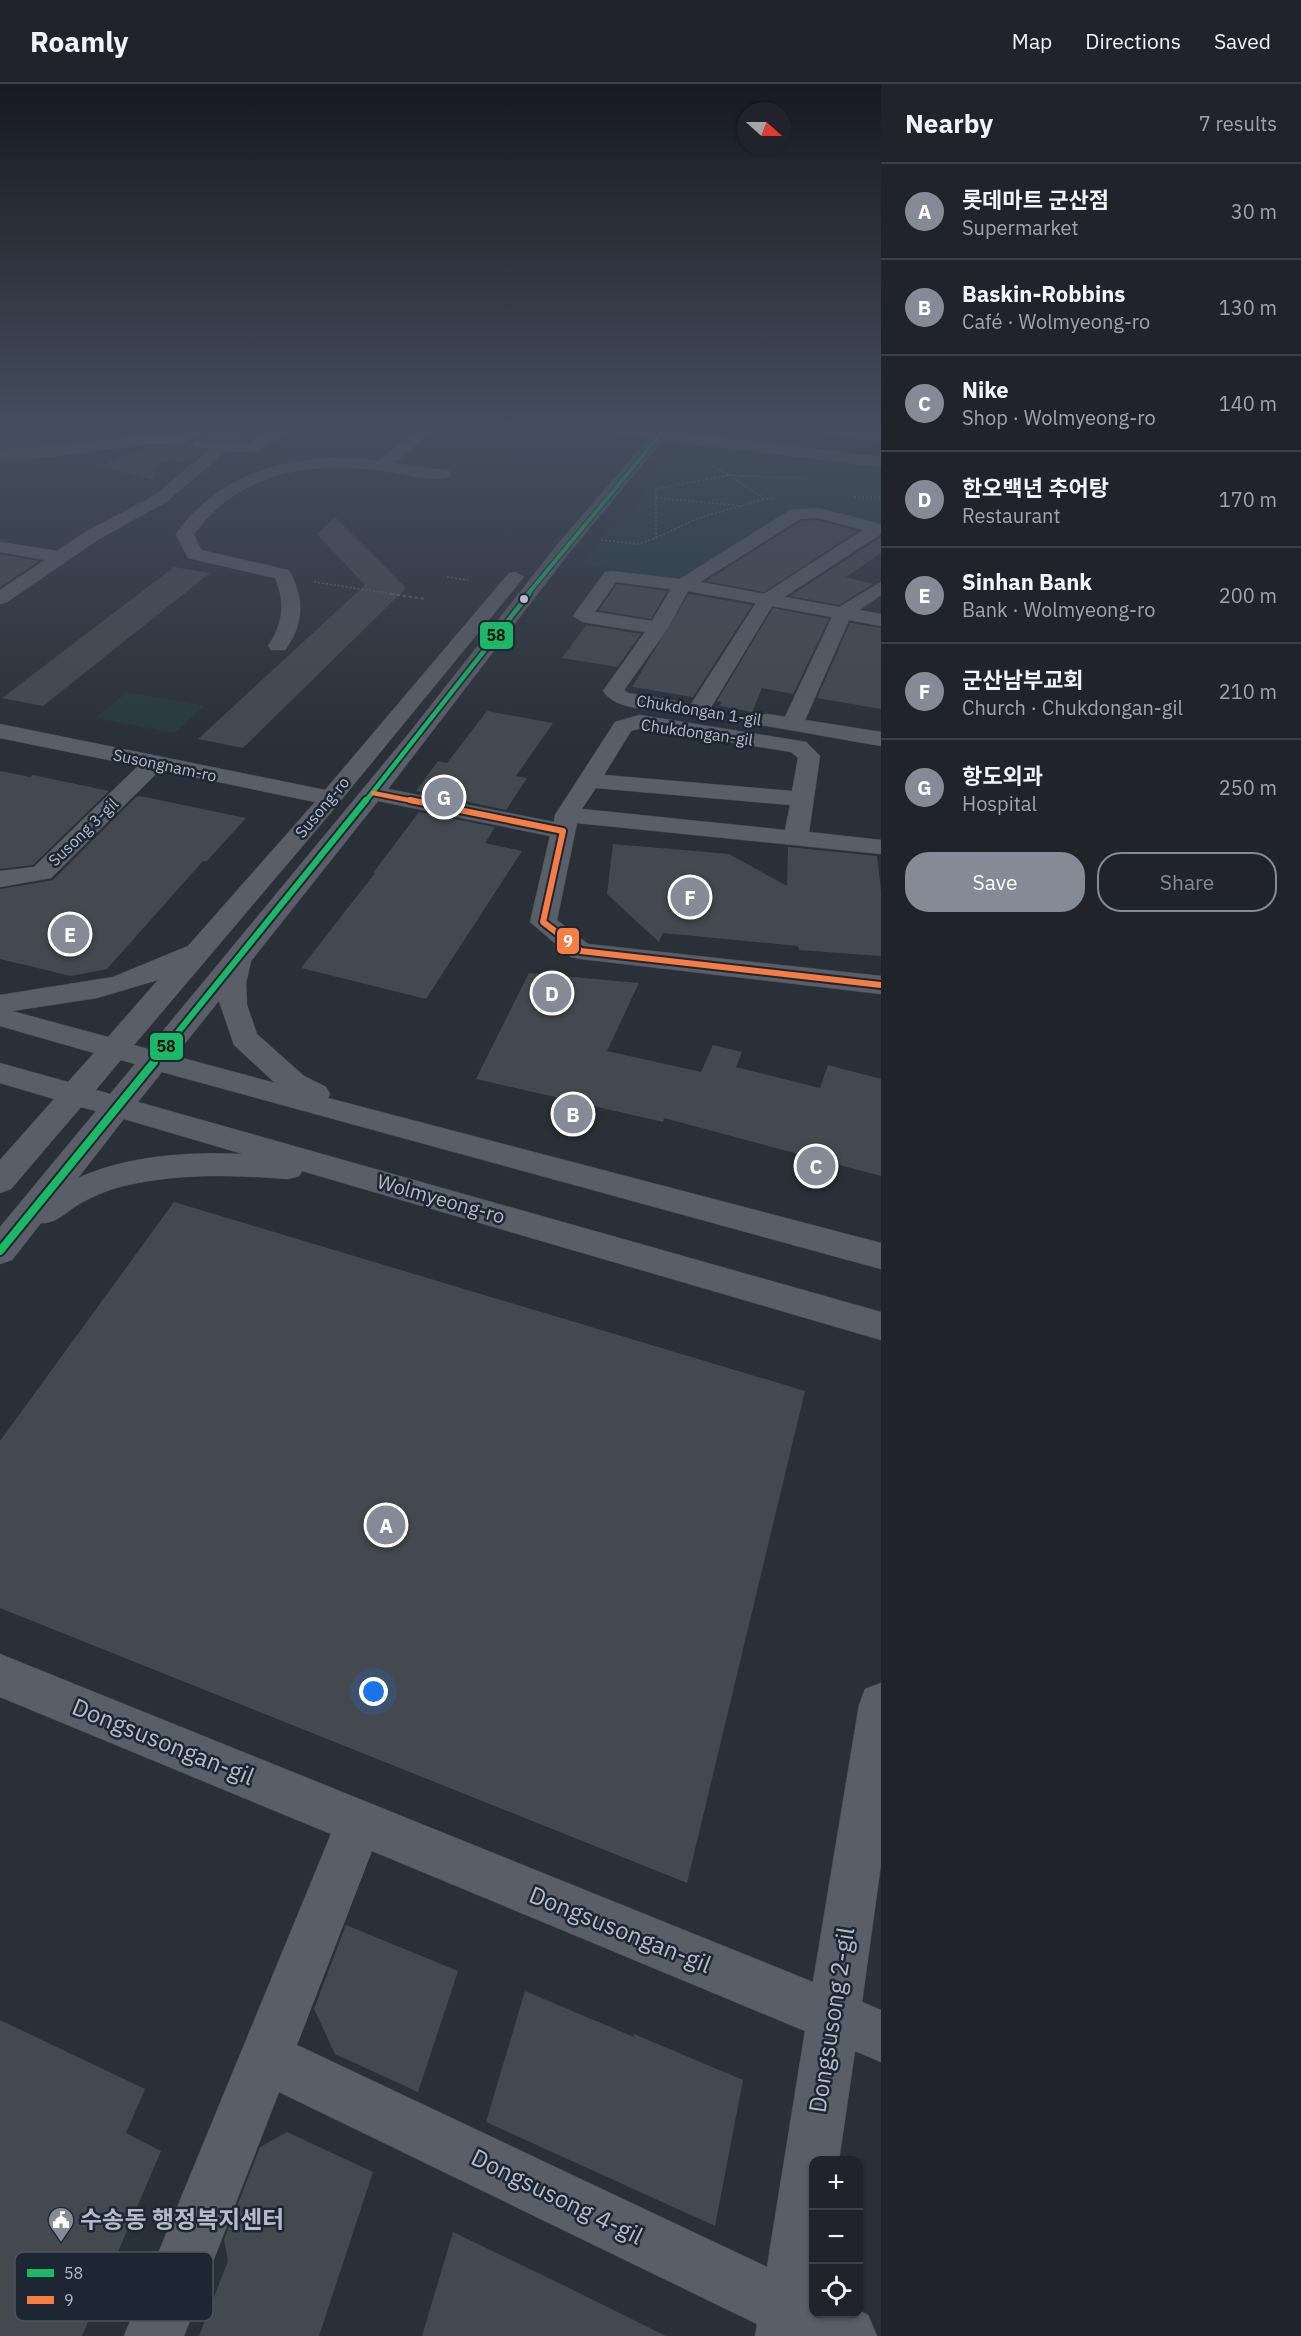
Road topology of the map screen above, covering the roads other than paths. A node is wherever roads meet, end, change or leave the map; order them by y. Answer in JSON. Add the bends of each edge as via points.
{"nodes":[{"id":1,"x":91,"y":536,"type":"edge"},
{"id":2,"x":186,"y":536,"type":"edge"},
{"id":3,"x":553,"y":536,"type":"edge"},
{"id":4,"x":572,"y":536,"type":"edge"},
{"id":5,"x":761,"y":536,"type":"edge"},
{"id":6,"x":868,"y":536,"type":"edge"},
{"id":7,"x":0,"y":547,"type":"edge"},
{"id":8,"x":61,"y":557,"type":"junction"},
{"id":9,"x":683,"y":585,"type":"junction"},
{"id":10,"x":881,"y":587,"type":"edge"},
{"id":11,"x":0,"y":598,"type":"edge"},
{"id":12,"x":767,"y":600,"type":"junction"},
{"id":13,"x":843,"y":613,"type":"junction"},
{"id":14,"x":881,"y":620,"type":"edge"},
{"id":15,"x":658,"y":628,"type":"junction"},
{"id":16,"x":278,"y":646,"type":"dead end"},
{"id":17,"x":699,"y":710,"type":"junction"},
{"id":18,"x":723,"y":713,"type":"dead end"},
{"id":19,"x":746,"y":717,"type":"dead end"},
{"id":20,"x":0,"y":731,"type":"edge"},
{"id":21,"x":795,"y":735,"type":"junction"},
{"id":22,"x":881,"y":739,"type":"edge"},
{"id":23,"x":155,"y":762,"type":"junction"},
{"id":24,"x":591,"y":781,"type":"junction"},
{"id":25,"x":373,"y":793,"type":"junction"},
{"id":26,"x":330,"y":798,"type":"junction"},
{"id":27,"x":804,"y":799,"type":"junction"},
{"id":28,"x":565,"y":823,"type":"junction"},
{"id":29,"x":796,"y":838,"type":"junction"},
{"id":30,"x":881,"y":847,"type":"edge"},
{"id":31,"x":0,"y":879,"type":"edge"},
{"id":32,"x":207,"y":941,"type":"junction"},
{"id":33,"x":238,"y":958,"type":"junction"},
{"id":34,"x":881,"y":985,"type":"edge"},
{"id":35,"x":0,"y":1004,"type":"edge"},
{"id":36,"x":0,"y":1017,"type":"edge"},
{"id":37,"x":114,"y":1048,"type":"junction"},
{"id":38,"x":156,"y":1059,"type":"junction"},
{"id":39,"x":0,"y":1074,"type":"edge"},
{"id":40,"x":75,"y":1094,"type":"junction"},
{"id":41,"x":118,"y":1106,"type":"junction"},
{"id":42,"x":356,"y":1116,"type":"junction"},
{"id":43,"x":358,"y":1175,"type":"junction"},
{"id":44,"x":0,"y":1181,"type":"edge"},
{"id":45,"x":0,"y":1251,"type":"edge"},
{"id":46,"x":881,"y":1256,"type":"edge"},
{"id":47,"x":881,"y":1326,"type":"edge"},
{"id":48,"x":0,"y":1675,"type":"edge"},
{"id":49,"x":881,"y":1705,"type":"edge"},
{"id":50,"x":360,"y":1822,"type":"junction"},
{"id":51,"x":832,"y":2018,"type":"junction"},
{"id":52,"x":881,"y":2036,"type":"edge"},
{"id":53,"x":267,"y":2058,"type":"junction"},
{"id":54,"x":188,"y":2252,"type":"edge"},
{"id":55,"x":160,"y":2321,"type":"edge"},
{"id":56,"x":786,"y":2323,"type":"edge"},
{"id":57,"x":154,"y":2336,"type":"edge"},
{"id":58,"x":847,"y":2336,"type":"edge"}],
"edges":[{"from":1,"to":8,"type":"street"},
{"from":2,"to":16,"type":"street","via":[[194,554],[282,574],[290,588],[291,619],[290,628]]},
{"from":3,"to":26,"type":"street","name":"Susong-ro","via":[[433,671]]},
{"from":4,"to":25,"type":"street","name":"Susong-ro"},
{"from":5,"to":9,"type":"street","name":"Chukdongan 1-gil"},
{"from":6,"to":12,"type":"street"},
{"from":7,"to":8,"type":"street"},
{"from":8,"to":11,"type":"street"},
{"from":9,"to":12,"type":"street"},
{"from":9,"to":15,"type":"street","name":"Chukdongan 1-gil"},
{"from":9,"to":15,"type":"street","via":[[611,576],[583,616]]},
{"from":10,"to":13,"type":"street"},
{"from":12,"to":13,"type":"street"},
{"from":12,"to":17,"type":"street"},
{"from":13,"to":14,"type":"street"},
{"from":13,"to":21,"type":"street"},
{"from":15,"to":17,"type":"street","name":"Chukdongan 1-gil","via":[[613,691],[622,698]]},
{"from":17,"to":18,"type":"street","name":"Chukdongan 1-gil"},
{"from":19,"to":21,"type":"street","name":"Chukdongan 1-gil"},
{"from":20,"to":23,"type":"street","name":"Susongnam-ro"},
{"from":21,"to":22,"type":"street","name":"Chukdongan 1-gil"},
{"from":21,"to":24,"type":"street","name":"Chukdongan-gil","via":[[640,721],[623,728]]},
{"from":21,"to":27,"type":"street","via":[[809,756]]},
{"from":23,"to":26,"type":"street","name":"Susongnam-ro"},
{"from":23,"to":31,"type":"street","name":"Susong 3-gil","via":[[42,873]]},
{"from":24,"to":27,"type":"street"},
{"from":24,"to":28,"type":"street","name":"Chukdongan-gil"},
{"from":25,"to":28,"type":"street"},
{"from":25,"to":33,"type":"street","name":"Susong-ro"},
{"from":26,"to":32,"type":"street","name":"Susong-ro"},
{"from":27,"to":29,"type":"street"},
{"from":28,"to":29,"type":"street"},
{"from":28,"to":34,"type":"street","name":"Chukdongan-gil","via":[[543,922],[581,951]]},
{"from":29,"to":30,"type":"street"},
{"from":32,"to":35,"type":"street","via":[[181,959],[137,978]]},
{"from":32,"to":37,"type":"street","name":"Susong-ro"},
{"from":33,"to":38,"type":"street","name":"Susong-ro"},
{"from":33,"to":42,"type":"street","via":[[232,983],[233,1005],[244,1038],[293,1083]]},
{"from":36,"to":37,"type":"street"},
{"from":37,"to":38,"type":"street"},
{"from":37,"to":40,"type":"street","name":"Susong-ro"},
{"from":38,"to":41,"type":"street","name":"Susong-ro"},
{"from":38,"to":42,"type":"street"},
{"from":39,"to":40,"type":"street","name":"Wolmyeong-ro"},
{"from":40,"to":41,"type":"street","name":"Wolmyeong-ro"},
{"from":40,"to":44,"type":"street","name":"Susong-ro"},
{"from":41,"to":43,"type":"street","name":"Wolmyeong-ro"},
{"from":41,"to":45,"type":"street","name":"Susong-ro"},
{"from":42,"to":46,"type":"street"},
{"from":43,"to":45,"type":"street","via":[[218,1165],[133,1172],[93,1182],[60,1199]]},
{"from":43,"to":47,"type":"street","name":"Wolmyeong-ro"},
{"from":48,"to":50,"type":"street","name":"Dongsusongan-gil"},
{"from":49,"to":51,"type":"street","name":"Dongsusong 2-gil"},
{"from":50,"to":51,"type":"street","name":"Dongsusongan-gil"},
{"from":50,"to":53,"type":"street"},
{"from":51,"to":52,"type":"street","name":"Dongsusongan-gil"},
{"from":51,"to":56,"type":"street","name":"Dongsusong 2-gil"},
{"from":53,"to":54,"type":"street"},
{"from":53,"to":56,"type":"street","name":"Dongsusong 4-gil"},
{"from":55,"to":57,"type":"street"},
{"from":56,"to":58,"type":"street","name":"Dongsusong 4-gil"}]}
